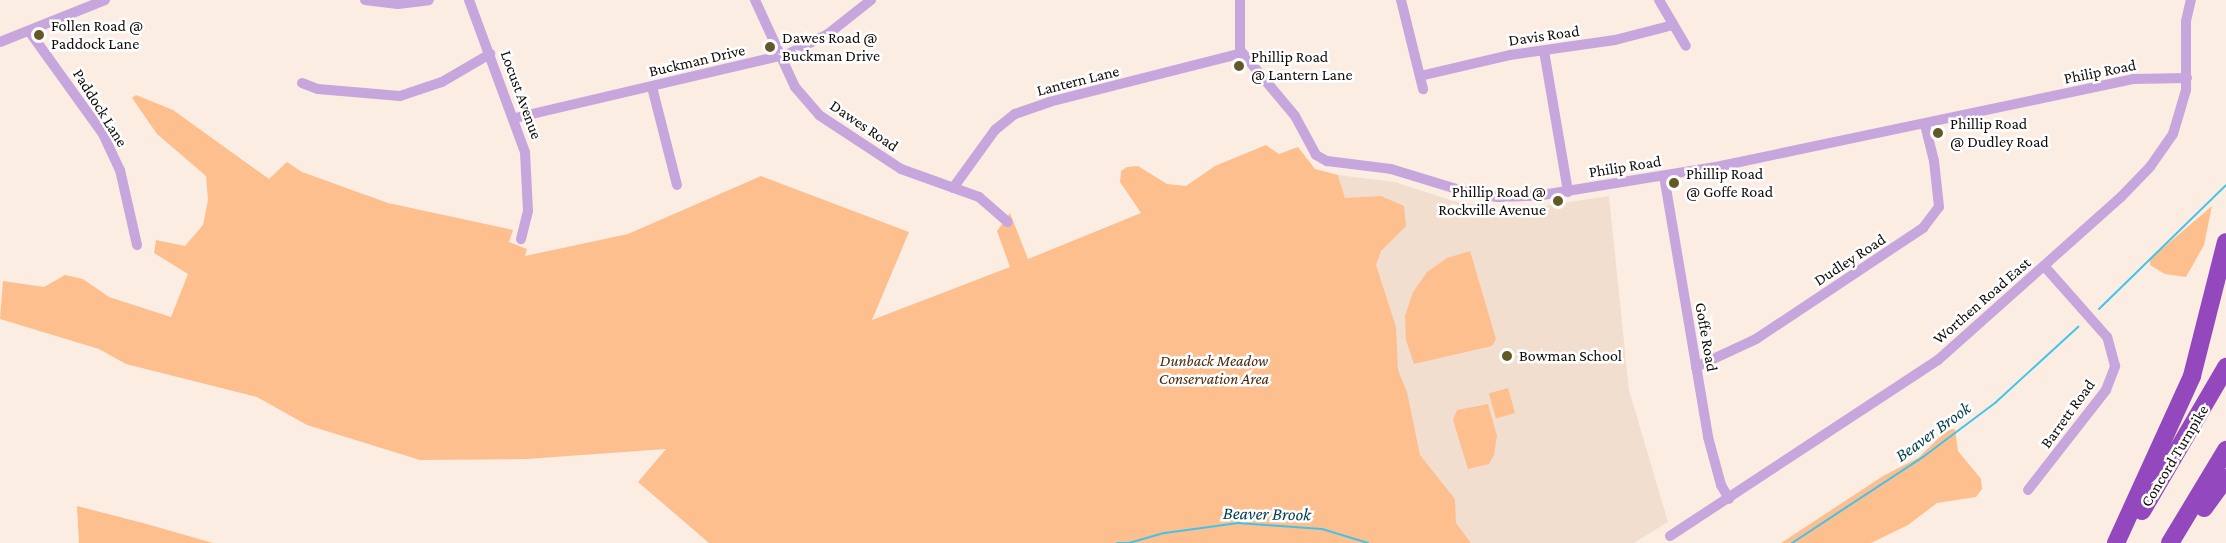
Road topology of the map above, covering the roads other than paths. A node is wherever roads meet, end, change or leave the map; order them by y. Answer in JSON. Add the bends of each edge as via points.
{"nodes":[{"id":1,"x":105,"y":0,"type":"edge"},
{"id":2,"x":365,"y":0,"type":"edge"},
{"id":3,"x":429,"y":0,"type":"edge"},
{"id":4,"x":469,"y":0,"type":"edge"},
{"id":5,"x":755,"y":0,"type":"edge"},
{"id":6,"x":871,"y":0,"type":"edge"},
{"id":7,"x":1240,"y":0,"type":"edge"},
{"id":8,"x":1401,"y":0,"type":"edge"},
{"id":9,"x":1659,"y":0,"type":"edge"},
{"id":10,"x":2191,"y":0,"type":"edge"},
{"id":11,"x":1673,"y":25,"type":"junction"},
{"id":12,"x":29,"y":31,"type":"junction"},
{"id":13,"x":0,"y":42,"type":"edge"},
{"id":14,"x":1686,"y":46,"type":"dead end"},
{"id":15,"x":1544,"y":51,"type":"junction"},
{"id":16,"x":1242,"y":53,"type":"junction"},
{"id":17,"x":490,"y":54,"type":"junction"},
{"id":18,"x":781,"y":56,"type":"junction"},
{"id":19,"x":1420,"y":76,"type":"junction"},
{"id":20,"x":2187,"y":78,"type":"junction"},
{"id":21,"x":302,"y":83,"type":"dead end"},
{"id":22,"x":652,"y":87,"type":"junction"},
{"id":23,"x":1423,"y":89,"type":"dead end"},
{"id":24,"x":515,"y":118,"type":"junction"},
{"id":25,"x":1925,"y":124,"type":"junction"},
{"id":26,"x":1664,"y":176,"type":"junction"},
{"id":27,"x":677,"y":185,"type":"dead end"},
{"id":28,"x":953,"y":188,"type":"junction"},
{"id":29,"x":1568,"y":192,"type":"junction"},
{"id":30,"x":1008,"y":222,"type":"dead end"},
{"id":31,"x":521,"y":239,"type":"dead end"},
{"id":32,"x":2226,"y":242,"type":"edge"},
{"id":33,"x":137,"y":245,"type":"dead end"},
{"id":34,"x":2045,"y":267,"type":"junction"},
{"id":35,"x":1696,"y":367,"type":"junction"},
{"id":36,"x":2226,"y":367,"type":"edge"},
{"id":37,"x":2226,"y":450,"type":"edge"},
{"id":38,"x":2226,"y":478,"type":"edge"},
{"id":39,"x":2028,"y":490,"type":"dead end"},
{"id":40,"x":1730,"y":499,"type":"junction"},
{"id":41,"x":1670,"y":536,"type":"dead end"},
{"id":42,"x":2116,"y":543,"type":"edge"},
{"id":43,"x":2121,"y":543,"type":"edge"},
{"id":44,"x":2172,"y":543,"type":"edge"}],
"edges":[{"from":1,"to":12,"type":"street"},
{"from":2,"to":3,"type":"street","via":[[398,4]]},
{"from":4,"to":17,"type":"street","name":"Locust Avenue"},
{"from":5,"to":18,"type":"street","name":"Dawes Road"},
{"from":6,"to":18,"type":"street","name":"Buckman Drive","via":[[828,34]]},
{"from":7,"to":16,"type":"street"},
{"from":8,"to":19,"type":"street"},
{"from":9,"to":11,"type":"street"},
{"from":10,"to":20,"type":"street","name":"Worthen Road East","via":[[2186,21]]},
{"from":11,"to":14,"type":"street"},
{"from":11,"to":15,"type":"street","name":"Davis Road","via":[[1615,40]]},
{"from":12,"to":13,"type":"street"},
{"from":12,"to":33,"type":"street","name":"Paddock Lane","via":[[103,134],[120,170]]},
{"from":15,"to":19,"type":"street","name":"Davis Road"},
{"from":15,"to":29,"type":"street"},
{"from":16,"to":28,"type":"street","name":"Lantern Lane","via":[[1015,114],[995,130]]},
{"from":16,"to":29,"type":"street","name":"Philip Road","via":[[1295,116],[1316,155],[1327,161],[1391,169],[1466,192],[1498,197]]},
{"from":17,"to":21,"type":"street","via":[[442,82],[400,96],[318,89]]},
{"from":17,"to":24,"type":"street","name":"Locust Avenue"},
{"from":18,"to":22,"type":"street","name":"Buckman Drive"},
{"from":18,"to":28,"type":"street","name":"Dawes Road","via":[[795,87],[819,115],[900,169]]},
{"from":19,"to":23,"type":"street"},
{"from":20,"to":25,"type":"street","name":"Philip Road","via":[[2133,79]]},
{"from":20,"to":34,"type":"street","name":"Worthen Road East","via":[[2173,134],[2150,167]]},
{"from":22,"to":24,"type":"street","name":"Buckman Drive"},
{"from":22,"to":27,"type":"street"},
{"from":24,"to":31,"type":"street","name":"Locust Avenue","via":[[529,185]]},
{"from":25,"to":26,"type":"street","name":"Philip Road"},
{"from":25,"to":35,"type":"street","name":"Dudley Road","via":[[1939,207],[1923,228],[1756,339]]},
{"from":26,"to":29,"type":"street","name":"Philip Road"},
{"from":26,"to":35,"type":"street","name":"Goffe Road"},
{"from":28,"to":30,"type":"street","name":"Dawes Road","via":[[980,197]]},
{"from":32,"to":42,"type":"highway","via":[[2192,376]]},
{"from":34,"to":39,"type":"street","name":"Barrett Road","via":[[2106,337],[2115,366],[2106,390]]},
{"from":34,"to":40,"type":"street","name":"Worthen Road East","via":[[1938,360]]},
{"from":35,"to":40,"type":"street","name":"Goffe Road","via":[[1715,466]]},
{"from":36,"to":43,"type":"highway","name":"Concord Turnpike"},
{"from":37,"to":44,"type":"highway"},
{"from":38,"to":44,"type":"highway"},
{"from":40,"to":41,"type":"street","name":"Worthen Road East"}]}
